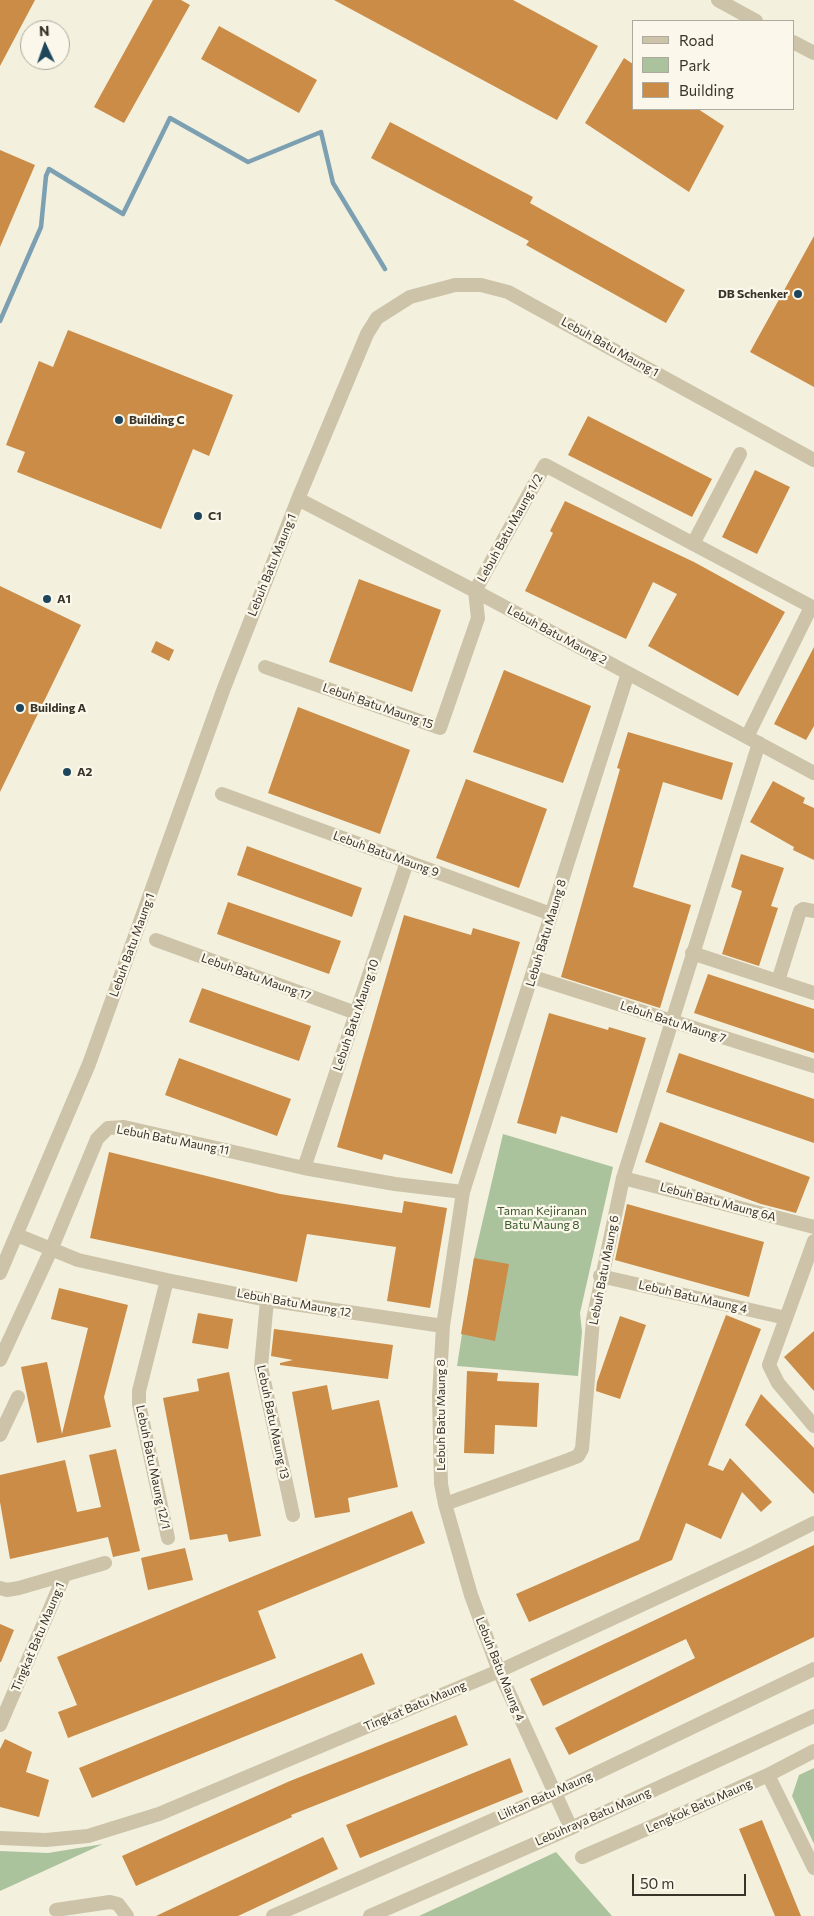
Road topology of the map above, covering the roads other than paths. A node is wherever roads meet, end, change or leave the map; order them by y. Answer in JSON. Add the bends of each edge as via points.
{"nodes":[{"id":1,"x":718,"y":0,"type":"edge"},
{"id":2,"x":754,"y":20,"type":"edge"},
{"id":3,"x":794,"y":43,"type":"edge"},
{"id":4,"x":814,"y":53,"type":"edge"},
{"id":5,"x":740,"y":454,"type":"dead end"},
{"id":6,"x":814,"y":460,"type":"edge"},
{"id":7,"x":298,"y":499,"type":"junction"},
{"id":8,"x":693,"y":544,"type":"junction"},
{"id":9,"x":475,"y":591,"type":"junction"},
{"id":10,"x":813,"y":608,"type":"edge"},
{"id":11,"x":265,"y":667,"type":"dead end"},
{"id":12,"x":628,"y":673,"type":"junction"},
{"id":13,"x":753,"y":740,"type":"junction"},
{"id":14,"x":814,"y":773,"type":"edge"},
{"id":15,"x":222,"y":794,"type":"dead end"},
{"id":16,"x":407,"y":862,"type":"junction"},
{"id":17,"x":814,"y":911,"type":"edge"},
{"id":18,"x":551,"y":914,"type":"junction"},
{"id":19,"x":156,"y":940,"type":"dead end"},
{"id":20,"x":692,"y":953,"type":"junction"},
{"id":21,"x":533,"y":977,"type":"junction"},
{"id":22,"x":778,"y":981,"type":"junction"},
{"id":23,"x":814,"y":993,"type":"edge"},
{"id":24,"x":356,"y":1013,"type":"junction"},
{"id":25,"x":670,"y":1021,"type":"junction"},
{"id":26,"x":814,"y":1066,"type":"edge"},
{"id":27,"x":304,"y":1168,"type":"junction"},
{"id":28,"x":622,"y":1178,"type":"junction"},
{"id":29,"x":463,"y":1192,"type":"junction"},
{"id":30,"x":814,"y":1227,"type":"edge"},
{"id":31,"x":17,"y":1235,"type":"junction"},
{"id":32,"x":814,"y":1241,"type":"edge"},
{"id":33,"x":51,"y":1250,"type":"junction"},
{"id":34,"x":0,"y":1272,"type":"edge"},
{"id":35,"x":600,"y":1276,"type":"junction"},
{"id":36,"x":167,"y":1280,"type":"junction"},
{"id":37,"x":267,"y":1300,"type":"junction"},
{"id":38,"x":786,"y":1318,"type":"junction"},
{"id":39,"x":443,"y":1326,"type":"junction"},
{"id":40,"x":0,"y":1360,"type":"edge"},
{"id":41,"x":18,"y":1396,"type":"dead end"},
{"id":42,"x":814,"y":1426,"type":"edge"},
{"id":43,"x":0,"y":1436,"type":"edge"},
{"id":44,"x":445,"y":1504,"type":"junction"},
{"id":45,"x":293,"y":1515,"type":"dead end"},
{"id":46,"x":814,"y":1523,"type":"edge"},
{"id":47,"x":168,"y":1538,"type":"dead end"},
{"id":48,"x":105,"y":1563,"type":"dead end"},
{"id":49,"x":64,"y":1576,"type":"junction"},
{"id":50,"x":0,"y":1588,"type":"edge"},
{"id":51,"x":814,"y":1669,"type":"edge"},
{"id":52,"x":499,"y":1671,"type":"junction"},
{"id":53,"x":814,"y":1716,"type":"edge"},
{"id":54,"x":0,"y":1726,"type":"edge"},
{"id":55,"x":814,"y":1750,"type":"edge"},
{"id":56,"x":768,"y":1775,"type":"junction"},
{"id":57,"x":555,"y":1793,"type":"junction"},
{"id":58,"x":570,"y":1828,"type":"junction"},
{"id":59,"x":0,"y":1838,"type":"edge"},
{"id":60,"x":582,"y":1856,"type":"dead end"},
{"id":61,"x":814,"y":1868,"type":"edge"},
{"id":62,"x":56,"y":1910,"type":"dead end"},
{"id":63,"x":127,"y":1916,"type":"edge"},
{"id":64,"x":273,"y":1916,"type":"edge"},
{"id":65,"x":370,"y":1916,"type":"edge"}],
"edges":[{"from":1,"to":2,"type":"street"},
{"from":3,"to":4,"type":"street"},
{"from":5,"to":8,"type":"street"},
{"from":6,"to":7,"type":"street","name":"Lebuh Batu Maung 1","via":[[508,292],[481,285],[455,285],[410,297],[377,318],[367,334]]},
{"from":7,"to":9,"type":"street","name":"Lebuh Batu Maung 2"},
{"from":7,"to":31,"type":"street","name":"Lebuh Batu Maung 1","via":[[224,688],[89,1064]]},
{"from":8,"to":9,"type":"street","name":"Lebuh Batu Maung 1/2","via":[[545,465]]},
{"from":8,"to":10,"type":"street"},
{"from":9,"to":11,"type":"street","name":"Lebuh Batu Maung 15","via":[[478,618],[440,728]]},
{"from":9,"to":12,"type":"street","name":"Lebuh Batu Maung 2"},
{"from":10,"to":13,"type":"street","name":"Lebuh Batu Maung 6"},
{"from":12,"to":13,"type":"street","name":"Lebuh Batu Maung 2"},
{"from":12,"to":18,"type":"street","name":"Lebuh Batu Maung 8"},
{"from":13,"to":14,"type":"street","name":"Lebuh Batu Maung 2"},
{"from":13,"to":20,"type":"street","name":"Lebuh Batu Maung 6"},
{"from":15,"to":16,"type":"street","name":"Lebuh Batu Maung 9"},
{"from":16,"to":18,"type":"street","name":"Lebuh Batu Maung 9"},
{"from":16,"to":24,"type":"street","name":"Lebuh Batu Maung 10"},
{"from":17,"to":22,"type":"street","via":[[800,911]]},
{"from":18,"to":21,"type":"street","name":"Lebuh Batu Maung 8"},
{"from":19,"to":24,"type":"street","name":"Lebuh Batu Maung 17"},
{"from":20,"to":22,"type":"street"},
{"from":20,"to":25,"type":"street","name":"Lebuh Batu Maung 6"},
{"from":21,"to":25,"type":"street","name":"Lebuh Batu Maung 7"},
{"from":21,"to":29,"type":"street","name":"Lebuh Batu Maung 8"},
{"from":22,"to":23,"type":"street"},
{"from":24,"to":27,"type":"street","name":"Lebuh Batu Maung 10"},
{"from":25,"to":26,"type":"street","name":"Lebuh Batu Maung 7"},
{"from":25,"to":28,"type":"street","name":"Lebuh Batu Maung 6"},
{"from":27,"to":29,"type":"street","name":"Lebuh Batu Maung 11"},
{"from":27,"to":33,"type":"street","name":"Lebuh Batu Maung 11","via":[[124,1127],[108,1128],[97,1139]]},
{"from":28,"to":30,"type":"street","name":"Lebuh Batu Maung 6A"},
{"from":28,"to":35,"type":"street","name":"Lebuh Batu Maung 6"},
{"from":29,"to":39,"type":"street"},
{"from":31,"to":33,"type":"street","name":"Lebuh Batu Maung 12"},
{"from":31,"to":34,"type":"street","name":"Lebuh Batu Maung 1"},
{"from":32,"to":38,"type":"street"},
{"from":33,"to":36,"type":"street","name":"Lebuh Batu Maung 12","via":[[78,1260]]},
{"from":33,"to":40,"type":"street","name":"Lebuh Batu Maung 11"},
{"from":35,"to":38,"type":"street","name":"Lebuh Batu Maung 4"},
{"from":35,"to":44,"type":"street","name":"Lebuh Batu Maung 6","via":[[582,1449],[578,1456]]},
{"from":36,"to":37,"type":"street","name":"Lebuh Batu Maung 12"},
{"from":36,"to":47,"type":"street","name":"Lebuh Batu Maung 12/1","via":[[139,1391],[139,1404]]},
{"from":37,"to":39,"type":"street","name":"Lebuh Batu Maung 12"},
{"from":37,"to":45,"type":"street","name":"Lebuh Batu Maung 13","via":[[261,1367]]},
{"from":38,"to":42,"type":"street","via":[[769,1365],[778,1383]]},
{"from":39,"to":44,"type":"street","name":"Lebuh Batu Maung 8","via":[[439,1396]]},
{"from":41,"to":43,"type":"street"},
{"from":44,"to":52,"type":"street","name":"Lebuh Batu Maung 4","via":[[471,1595]]},
{"from":46,"to":52,"type":"street","name":"Tingkat Batu Maung"},
{"from":48,"to":49,"type":"street"},
{"from":49,"to":50,"type":"street","via":[[19,1588]]},
{"from":49,"to":54,"type":"street","name":"Tingkat Batu Maung 1"},
{"from":51,"to":57,"type":"street","name":"Lilitan Batu Maung"},
{"from":52,"to":57,"type":"street","name":"Lebuh Batu Maung 4"},
{"from":52,"to":59,"type":"street","name":"Tingkat Batu Maung","via":[[159,1814],[88,1836],[46,1840]]},
{"from":53,"to":58,"type":"street","name":"Lebuhraya Batu Maung"},
{"from":55,"to":56,"type":"street","name":"Lengkok Batu Maung"},
{"from":56,"to":60,"type":"street","name":"Lengkok Batu Maung"},
{"from":56,"to":61,"type":"street"},
{"from":57,"to":58,"type":"street","name":"Lebuh Batu Maung 4"},
{"from":57,"to":64,"type":"street","name":"Lilitan Batu Maung"},
{"from":58,"to":65,"type":"street","name":"Lebuhraya Batu Maung"},
{"from":62,"to":63,"type":"street","via":[[110,1902],[118,1904]]}]}
